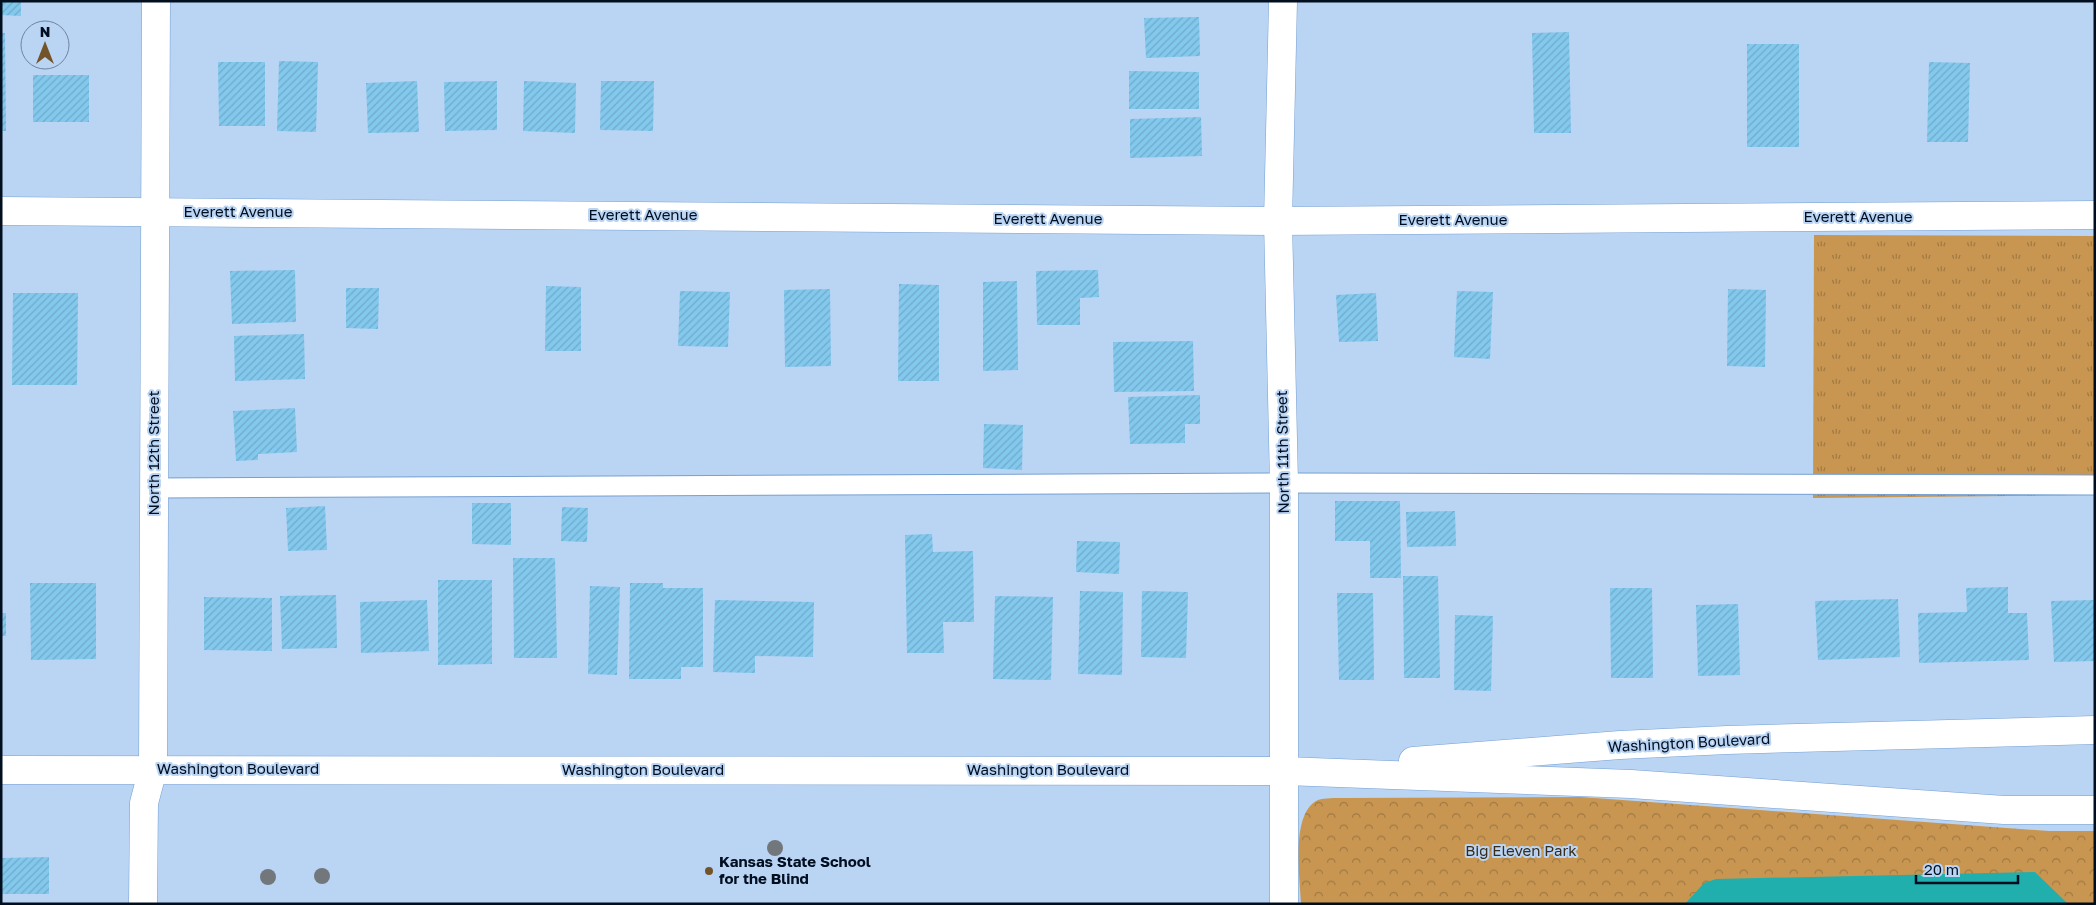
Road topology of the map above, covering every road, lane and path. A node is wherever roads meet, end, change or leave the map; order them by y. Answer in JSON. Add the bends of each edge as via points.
{"nodes":[{"id":1,"x":156,"y":1,"type":"edge"},
{"id":2,"x":1283,"y":1,"type":"edge"},
{"id":3,"x":1,"y":211,"type":"edge"},
{"id":4,"x":155,"y":211,"type":"junction"},
{"id":5,"x":2095,"y":216,"type":"edge"},
{"id":6,"x":1278,"y":221,"type":"junction"},
{"id":7,"x":1284,"y":483,"type":"junction"},
{"id":8,"x":2095,"y":485,"type":"edge"},
{"id":9,"x":154,"y":488,"type":"junction"},
{"id":10,"x":2095,"y":730,"type":"edge"},
{"id":11,"x":152,"y":769,"type":"junction"},
{"id":12,"x":1,"y":770,"type":"edge"},
{"id":13,"x":1284,"y":771,"type":"junction"},
{"id":14,"x":2095,"y":810,"type":"edge"},
{"id":15,"x":143,"y":904,"type":"edge"},
{"id":16,"x":1284,"y":904,"type":"edge"}],
"edges":[{"from":1,"to":4,"type":"street","name":"North 12th Street"},
{"from":2,"to":6,"type":"street","name":"North 11th Street"},
{"from":3,"to":4,"type":"street","name":"Everett Avenue"},
{"from":4,"to":6,"type":"street","name":"Everett Avenue"},
{"from":4,"to":9,"type":"street","name":"North 12th Street"},
{"from":5,"to":6,"type":"street","name":"Everett Avenue"},
{"from":6,"to":7,"type":"street","name":"North 11th Street"},
{"from":7,"to":8,"type":"lane"},
{"from":7,"to":9,"type":"lane"},
{"from":7,"to":13,"type":"street","name":"North 11th Street"},
{"from":9,"to":11,"type":"street","name":"North 12th Street"},
{"from":10,"to":13,"type":"street","name":"Washington Boulevard","via":[[1620,745]]},
{"from":11,"to":12,"type":"street","name":"Washington Boulevard"},
{"from":11,"to":13,"type":"street","name":"Washington Boulevard"},
{"from":11,"to":15,"type":"street","name":"North 12th Street","via":[[144,803]]},
{"from":13,"to":14,"type":"street","name":"Washington Boulevard","via":[[1640,785],[2004,810]]},
{"from":13,"to":16,"type":"street","name":"North 11th Street"}]}
